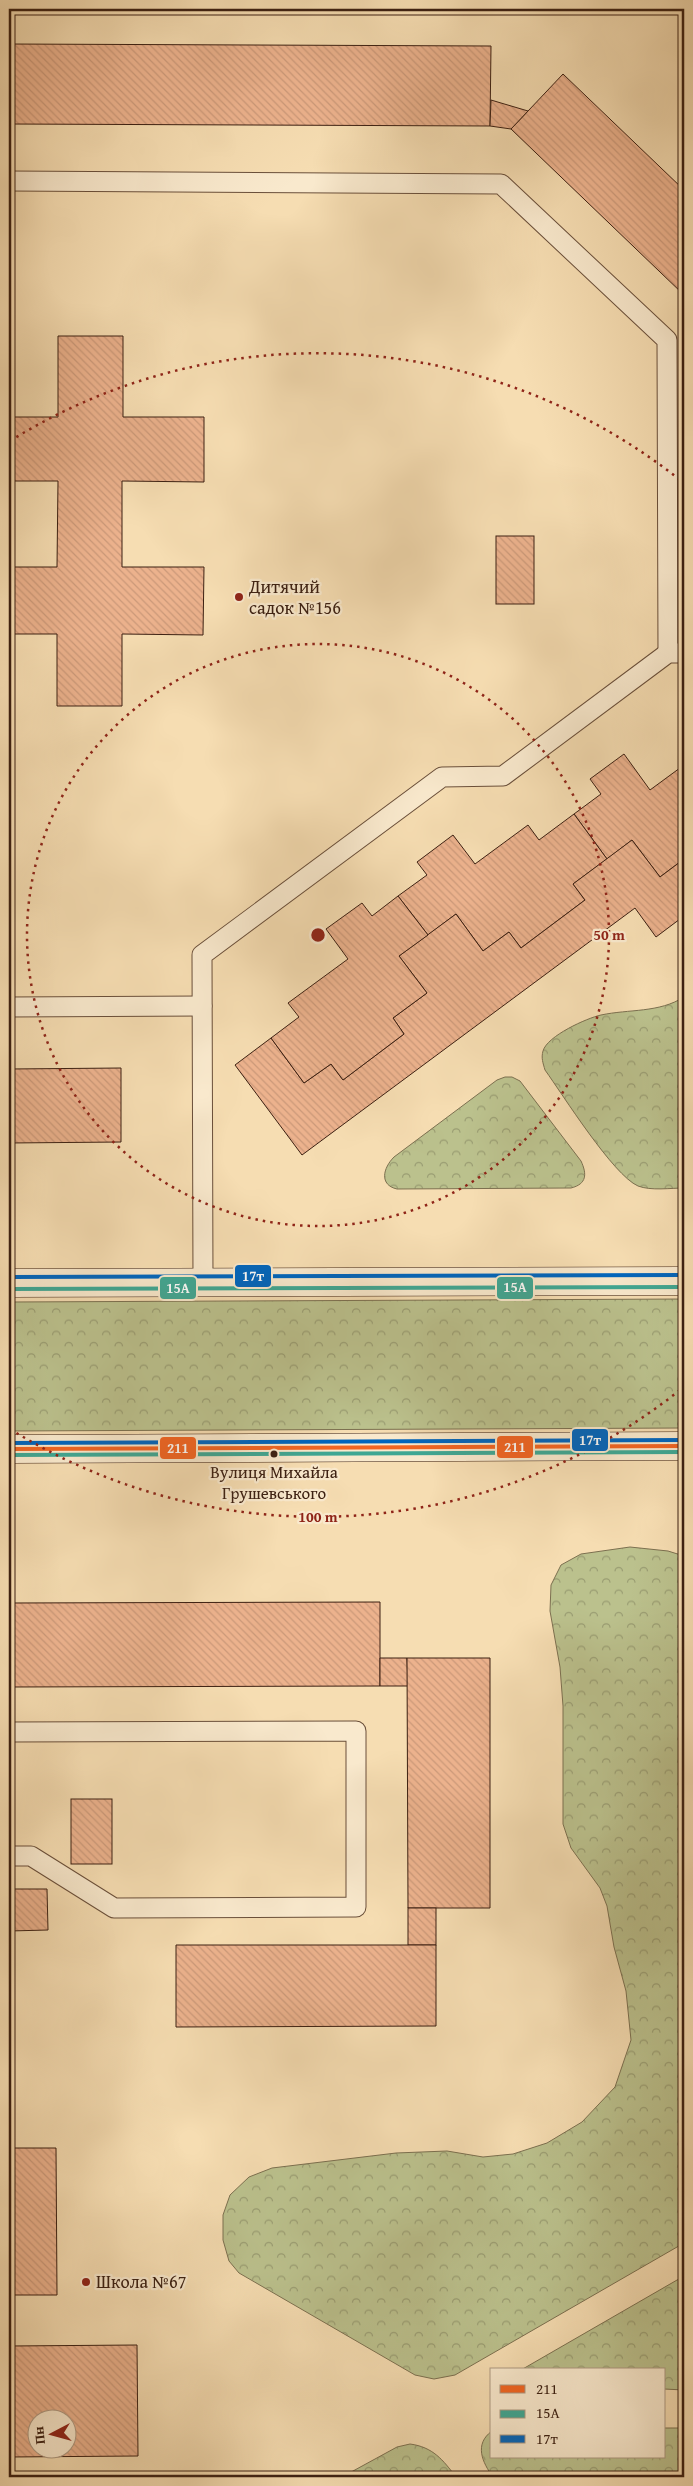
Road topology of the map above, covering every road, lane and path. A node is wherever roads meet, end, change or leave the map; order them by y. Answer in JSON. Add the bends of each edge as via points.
{"nodes":[{"id":1,"x":9,"y":181,"type":"edge"},
{"id":2,"x":676,"y":653,"type":"edge"},
{"id":3,"x":202,"y":1006,"type":"junction"},
{"id":4,"x":9,"y":1007,"type":"edge"},
{"id":5,"x":684,"y":1281,"type":"edge"},
{"id":6,"x":203,"y":1283,"type":"junction"},
{"id":7,"x":9,"y":1284,"type":"edge"},
{"id":8,"x":684,"y":1446,"type":"edge"},
{"id":9,"x":9,"y":1449,"type":"edge"},
{"id":10,"x":9,"y":1732,"type":"edge"},
{"id":11,"x":9,"y":1856,"type":"edge"}],
"edges":[{"from":1,"to":2,"type":"lane","via":[[501,184],[667,340]]},
{"from":2,"to":3,"type":"lane","via":[[502,776],[442,777],[202,955]]},
{"from":3,"to":4,"type":"lane"},
{"from":3,"to":6,"type":"lane"},
{"from":5,"to":6,"type":"street"},
{"from":6,"to":7,"type":"street"},
{"from":8,"to":9,"type":"street"},
{"from":10,"to":11,"type":"lane","via":[[356,1731],[356,1907],[114,1908],[31,1856]]}]}
